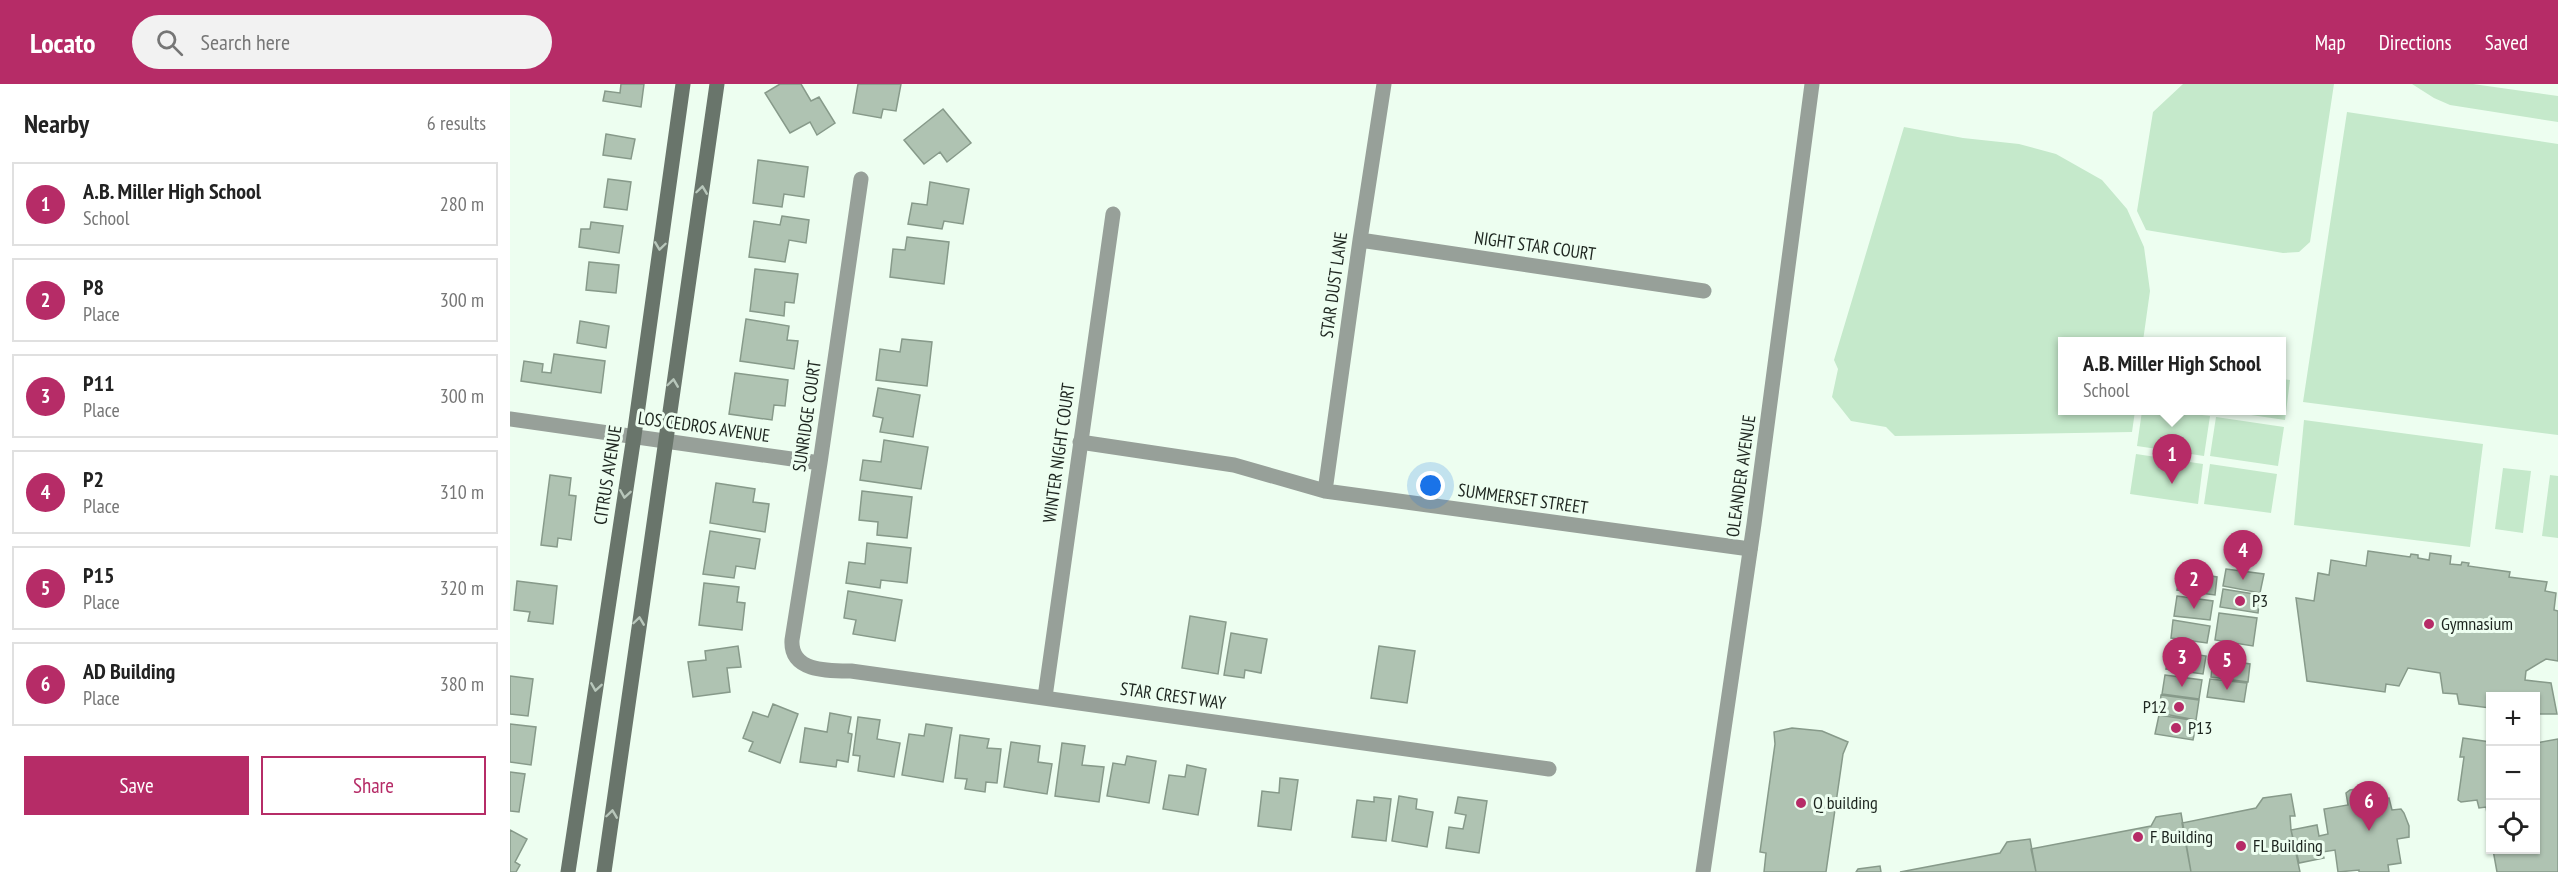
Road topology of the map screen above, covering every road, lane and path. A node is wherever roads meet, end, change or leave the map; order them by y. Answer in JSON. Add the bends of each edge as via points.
{"nodes":[{"id":1,"x":683,"y":84,"type":"edge"},
{"id":2,"x":717,"y":84,"type":"edge"},
{"id":3,"x":1384,"y":84,"type":"edge"},
{"id":4,"x":1812,"y":84,"type":"edge"},
{"id":5,"x":861,"y":179,"type":"dead end"},
{"id":6,"x":1113,"y":214,"type":"dead end"},
{"id":7,"x":1360,"y":240,"type":"junction"},
{"id":8,"x":1704,"y":291,"type":"dead end"},
{"id":9,"x":510,"y":418,"type":"edge"},
{"id":10,"x":633,"y":436,"type":"junction"},
{"id":11,"x":665,"y":441,"type":"junction"},
{"id":12,"x":1080,"y":442,"type":"junction"},
{"id":13,"x":820,"y":463,"type":"junction"},
{"id":14,"x":1325,"y":491,"type":"junction"},
{"id":15,"x":1750,"y":549,"type":"junction"},
{"id":16,"x":794,"y":657,"type":"joint"},
{"id":17,"x":1045,"y":697,"type":"junction"},
{"id":18,"x":1549,"y":769,"type":"dead end"},
{"id":19,"x":568,"y":872,"type":"edge"},
{"id":20,"x":604,"y":872,"type":"edge"},
{"id":21,"x":1704,"y":872,"type":"edge"}],
"edges":[{"from":1,"to":10,"type":"main road","name":"CITRUS AVENUE","one_way":true},
{"from":11,"to":2,"type":"main road","one_way":true},
{"from":3,"to":7,"type":"street","name":"STAR DUST LANE"},
{"from":4,"to":15,"type":"street","name":"OLEANDER AVENUE"},
{"from":5,"to":13,"type":"street","name":"SUNRIDGE COURT"},
{"from":6,"to":12,"type":"street","name":"WINTER NIGHT COURT"},
{"from":7,"to":8,"type":"street","name":"NIGHT STAR COURT"},
{"from":7,"to":14,"type":"street","name":"STAR DUST LANE"},
{"from":9,"to":10,"type":"street","name":"LOS CEDROS AVENUE"},
{"from":10,"to":11,"type":"street","name":"LOS CEDROS AVENUE"},
{"from":10,"to":19,"type":"main road","name":"CITRUS AVENUE","one_way":true},
{"from":11,"to":13,"type":"street","name":"LOS CEDROS AVENUE"},
{"from":20,"to":11,"type":"main road","one_way":true},
{"from":12,"to":14,"type":"street","name":"SUMMERSET STREET","via":[[1234,465]]},
{"from":12,"to":17,"type":"street","name":"WINTER NIGHT COURT"},
{"from":13,"to":16,"type":"street","name":"SUNRIDGE COURT","via":[[792,640]]},
{"from":14,"to":15,"type":"street","name":"SUMMERSET STREET"},
{"from":15,"to":21,"type":"street","name":"OLEANDER AVENUE"},
{"from":16,"to":17,"type":"street","name":"STAR CREST WAY","via":[[800,663],[825,670]]},
{"from":17,"to":18,"type":"street","name":"STAR CREST WAY"}]}
